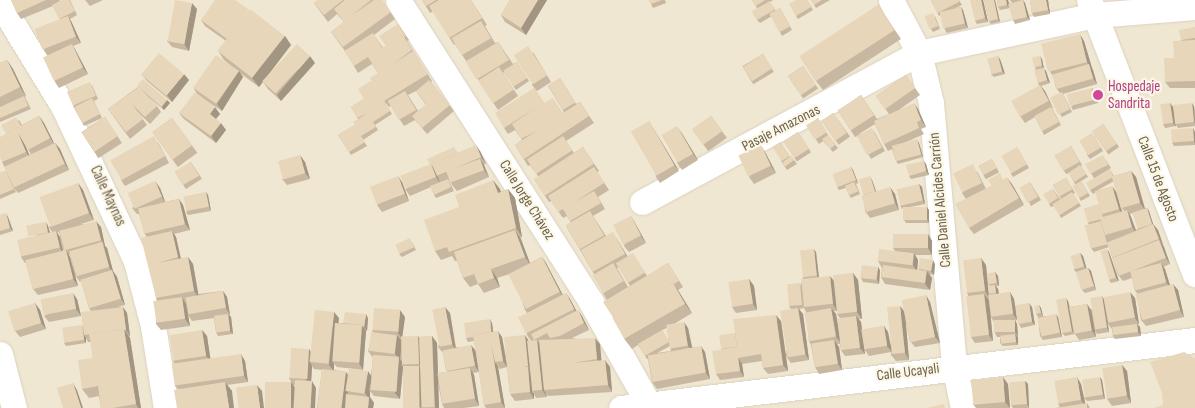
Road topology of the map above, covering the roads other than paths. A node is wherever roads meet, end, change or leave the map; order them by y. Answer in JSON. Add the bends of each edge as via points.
{"nodes":[{"id":1,"x":398,"y":0,"type":"edge"},
{"id":2,"x":891,"y":0,"type":"edge"},
{"id":3,"x":0,"y":4,"type":"edge"},
{"id":4,"x":1195,"y":7,"type":"edge"},
{"id":5,"x":1092,"y":8,"type":"edge"},
{"id":6,"x":919,"y":53,"type":"junction"},
{"id":7,"x":642,"y":202,"type":"dead end"},
{"id":8,"x":1195,"y":274,"type":"edge"},
{"id":9,"x":1195,"y":340,"type":"edge"},
{"id":10,"x":0,"y":354,"type":"edge"},
{"id":11,"x":954,"y":366,"type":"junction"},
{"id":12,"x":649,"y":405,"type":"junction"},
{"id":13,"x":14,"y":408,"type":"edge"},
{"id":14,"x":166,"y":408,"type":"edge"},
{"id":15,"x":621,"y":408,"type":"edge"},
{"id":16,"x":963,"y":408,"type":"edge"}],
"edges":[{"from":1,"to":12,"type":"street","name":"Calle Jorge Chávez","via":[[591,302]]},
{"from":2,"to":6,"type":"street","name":"Calle Daniel Alcides Carrión"},
{"from":3,"to":14,"type":"street","name":"Calle Maynas","via":[[64,108],[133,253],[153,326]]},
{"from":4,"to":5,"type":"street","name":"Pasaje Amazonas"},
{"from":5,"to":6,"type":"street","name":"Pasaje Amazonas"},
{"from":5,"to":8,"type":"street","name":"Calle 15 de Agosto"},
{"from":6,"to":7,"type":"street","name":"Pasaje Amazonas"},
{"from":6,"to":11,"type":"street","name":"Calle Daniel Alcides Carrión","via":[[931,103]]},
{"from":9,"to":11,"type":"street","name":"Calle Ucayali"},
{"from":10,"to":13,"type":"street"},
{"from":11,"to":12,"type":"street","name":"Calle Ucayali"},
{"from":11,"to":16,"type":"street","name":"Calle Daniel Alcides Carrión"},
{"from":12,"to":15,"type":"street","name":"Calle Ucayali"}]}
